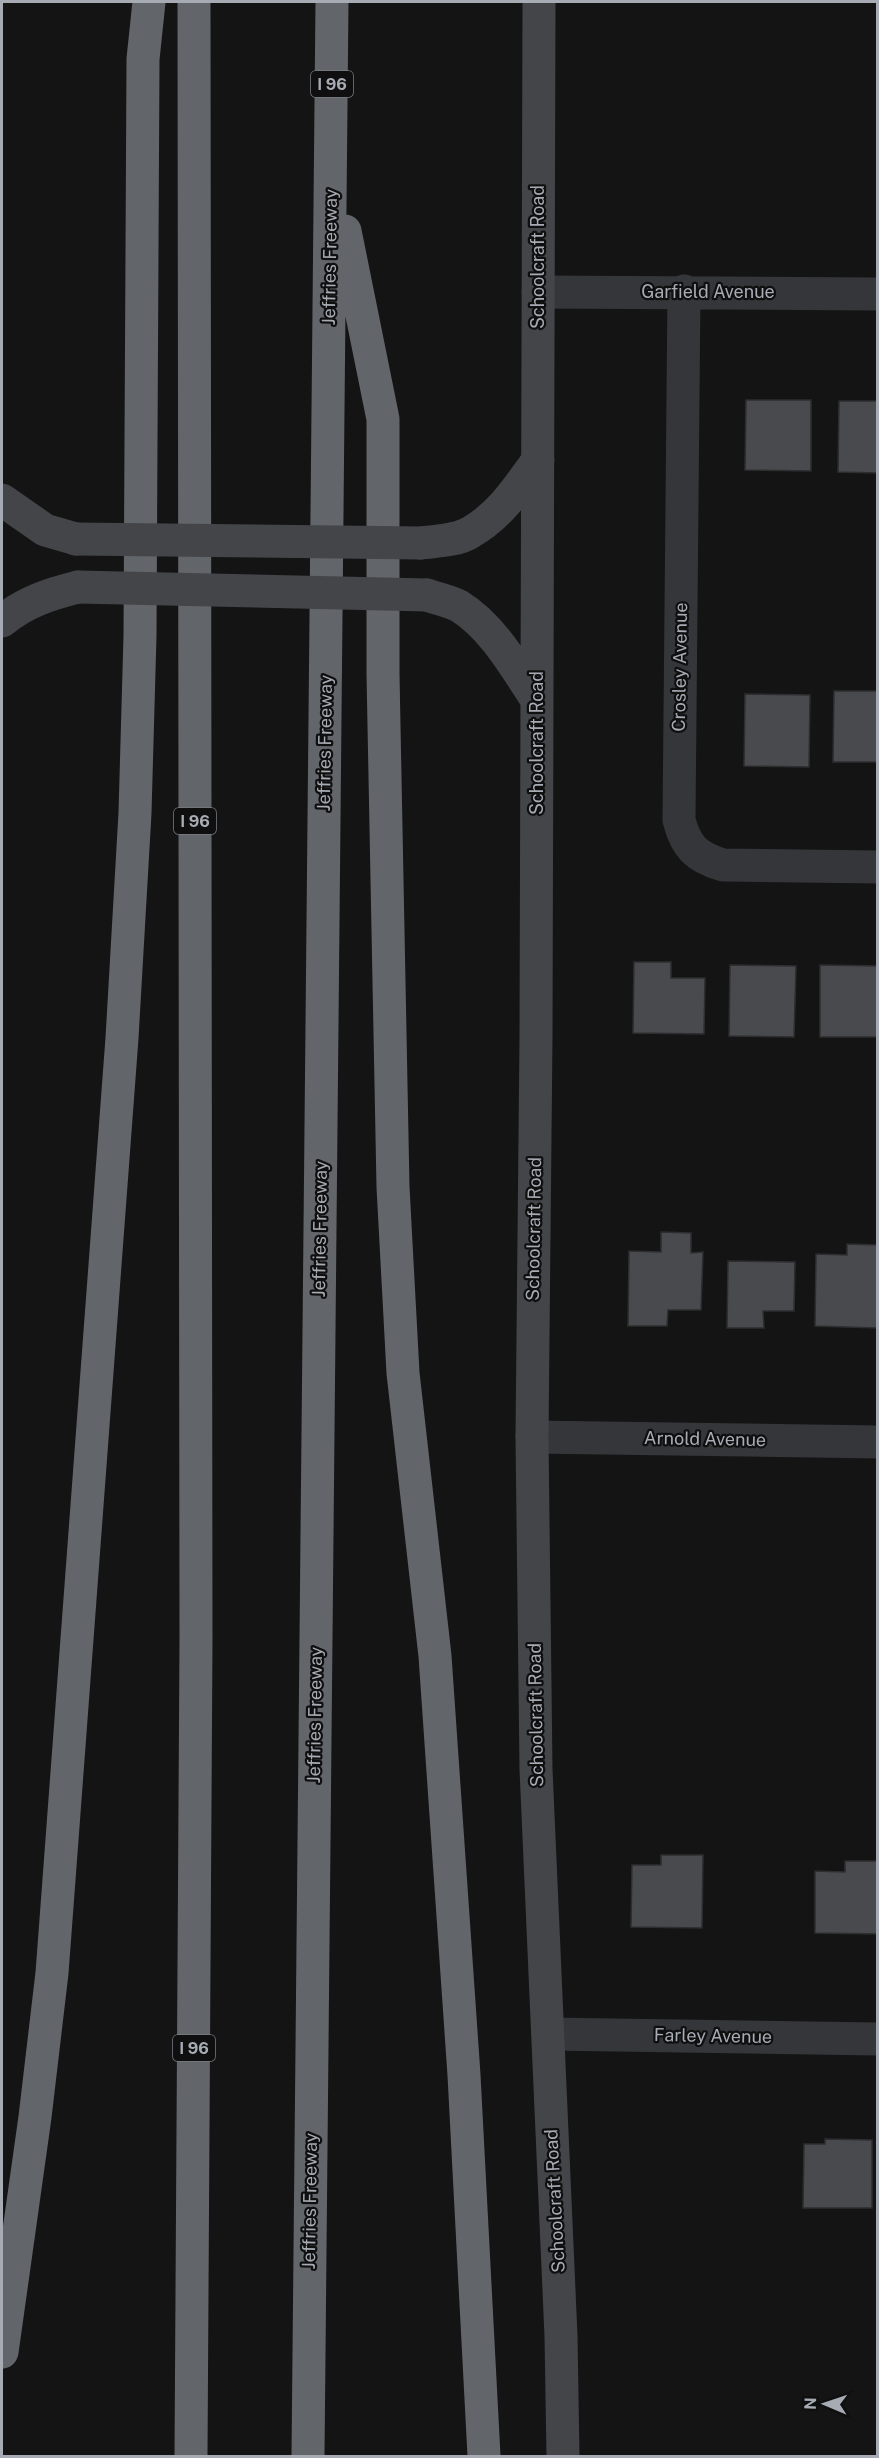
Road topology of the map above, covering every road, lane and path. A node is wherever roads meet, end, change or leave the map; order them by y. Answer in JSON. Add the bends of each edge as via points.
{"nodes":[{"id":1,"x":149,"y":2,"type":"edge"},
{"id":2,"x":194,"y":2,"type":"edge"},
{"id":3,"x":332,"y":2,"type":"edge"},
{"id":4,"x":539,"y":2,"type":"edge"},
{"id":5,"x":332,"y":165,"type":"junction"},
{"id":6,"x":684,"y":291,"type":"junction"},
{"id":7,"x":538,"y":292,"type":"junction"},
{"id":8,"x":878,"y":294,"type":"edge"},
{"id":9,"x":538,"y":460,"type":"junction"},
{"id":10,"x":2,"y":500,"type":"edge"},
{"id":11,"x":2,"y":621,"type":"edge"},
{"id":12,"x":537,"y":700,"type":"junction"},
{"id":13,"x":878,"y":867,"type":"edge"},
{"id":14,"x":532,"y":1437,"type":"junction"},
{"id":15,"x":878,"y":1442,"type":"edge"},
{"id":16,"x":548,"y":2034,"type":"junction"},
{"id":17,"x":878,"y":2039,"type":"edge"},
{"id":18,"x":2,"y":2352,"type":"edge"},
{"id":19,"x":191,"y":2457,"type":"edge"},
{"id":20,"x":308,"y":2457,"type":"edge"},
{"id":21,"x":484,"y":2457,"type":"edge"},
{"id":22,"x":563,"y":2457,"type":"edge"}],
"edges":[{"from":1,"to":18,"type":"highway","via":[[143,59],[140,636],[123,1027],[52,1973]]},
{"from":2,"to":19,"type":"highway","number":"I 96","via":[[196,1652]]},
{"from":3,"to":5,"type":"highway","name":"Jeffries Freeway","number":"I 96"},
{"from":4,"to":7,"type":"main road","name":"Schoolcraft Road"},
{"from":5,"to":20,"type":"highway","name":"Jeffries Freeway","number":"I 96"},
{"from":5,"to":21,"type":"highway","via":[[383,419],[383,686],[393,1187],[403,1373],[435,1656],[464,2075]]},
{"from":6,"to":7,"type":"street","name":"Garfield Avenue"},
{"from":6,"to":8,"type":"street","name":"Garfield Avenue"},
{"from":6,"to":13,"type":"street","name":"Crosley Avenue","via":[[679,820],[684,838],[707,860],[723,865]]},
{"from":7,"to":9,"type":"main road","name":"Schoolcraft Road"},
{"from":9,"to":10,"type":"main road","bridge":true,"via":[[502,508],[470,533],[421,543],[76,539],[45,530]]},
{"from":9,"to":12,"type":"main road","name":"Schoolcraft Road"},
{"from":11,"to":12,"type":"main road","bridge":true,"via":[[45,595],[78,587],[428,595],[456,605],[477,619],[509,657]]},
{"from":12,"to":14,"type":"main road","name":"Schoolcraft Road"},
{"from":14,"to":15,"type":"street","name":"Arnold Avenue"},
{"from":14,"to":16,"type":"main road","name":"Schoolcraft Road","via":[[536,1768]]},
{"from":16,"to":17,"type":"street","name":"Farley Avenue"},
{"from":16,"to":22,"type":"main road","name":"Schoolcraft Road"}]}
